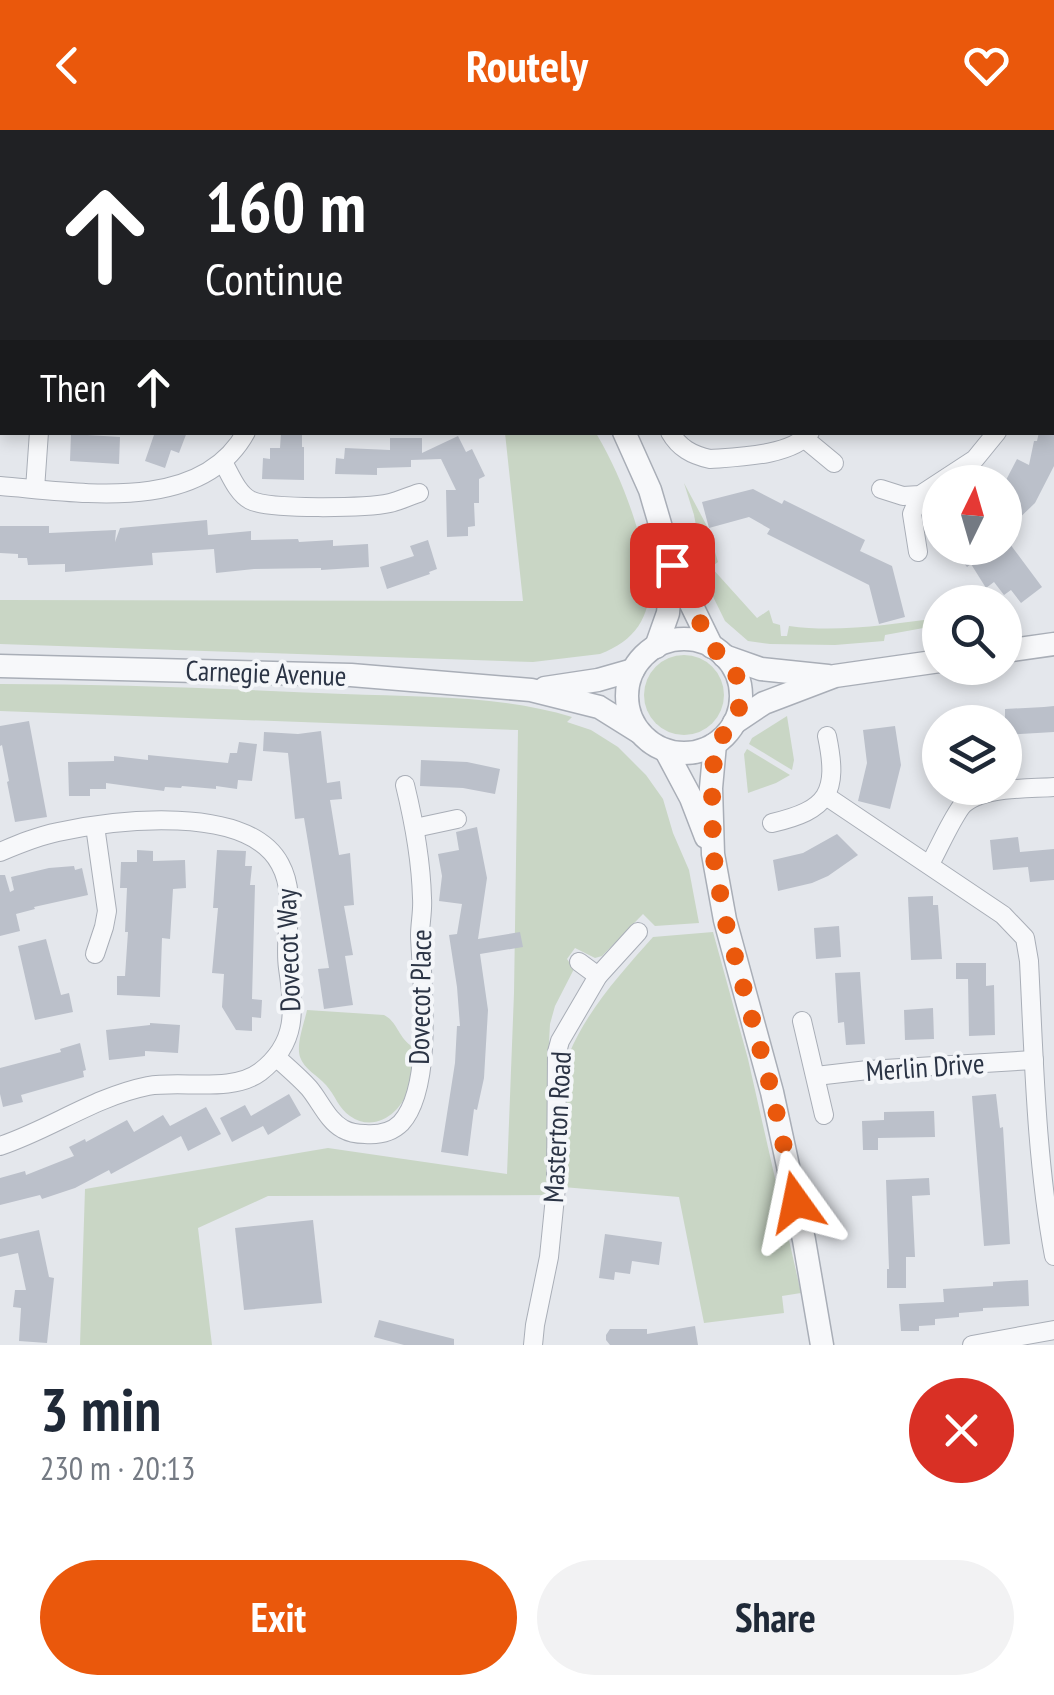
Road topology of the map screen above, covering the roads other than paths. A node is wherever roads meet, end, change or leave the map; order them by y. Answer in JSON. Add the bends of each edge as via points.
{"nodes":[{"id":1,"x":39,"y":435,"type":"edge"},
{"id":2,"x":244,"y":435,"type":"edge"},
{"id":3,"x":625,"y":435,"type":"edge"},
{"id":4,"x":672,"y":435,"type":"edge"},
{"id":5,"x":994,"y":435,"type":"edge"},
{"id":6,"x":808,"y":436,"type":"edge"},
{"id":7,"x":224,"y":462,"type":"junction"},
{"id":8,"x":834,"y":463,"type":"dead end"},
{"id":9,"x":0,"y":486,"type":"edge"},
{"id":10,"x":35,"y":489,"type":"junction"},
{"id":11,"x":881,"y":489,"type":"dead end"},
{"id":12,"x":419,"y":493,"type":"dead end"},
{"id":13,"x":920,"y":495,"type":"junction"},
{"id":14,"x":918,"y":552,"type":"dead end"},
{"id":15,"x":672,"y":565,"type":"junction"},
{"id":16,"x":1054,"y":644,"type":"edge"},
{"id":17,"x":656,"y":647,"type":"junction"},
{"id":18,"x":1022,"y":649,"type":"edge"},
{"id":19,"x":718,"y":651,"type":"junction"},
{"id":20,"x":922,"y":664,"type":"edge"},
{"id":21,"x":0,"y":666,"type":"edge"},
{"id":22,"x":633,"y":670,"type":"junction"},
{"id":23,"x":835,"y":676,"type":"junction"},
{"id":24,"x":531,"y":690,"type":"junction"},
{"id":25,"x":734,"y":723,"type":"junction"},
{"id":26,"x":640,"y":732,"type":"junction"},
{"id":27,"x":827,"y":736,"type":"dead end"},
{"id":28,"x":715,"y":744,"type":"junction"},
{"id":29,"x":666,"y":750,"type":"junction"},
{"id":30,"x":405,"y":785,"type":"dead end"},
{"id":31,"x":1054,"y":787,"type":"edge"},
{"id":32,"x":826,"y":796,"type":"junction"},
{"id":33,"x":457,"y":818,"type":"dead end"},
{"id":34,"x":772,"y":823,"type":"dead end"},
{"id":35,"x":94,"y":826,"type":"junction"},
{"id":36,"x":415,"y":828,"type":"junction"},
{"id":37,"x":0,"y":852,"type":"edge"},
{"id":38,"x":713,"y":854,"type":"junction"},
{"id":39,"x":930,"y":864,"type":"junction"},
{"id":40,"x":638,"y":932,"type":"dead end"},
{"id":41,"x":94,"y":954,"type":"dead end"},
{"id":42,"x":579,"y":962,"type":"dead end"},
{"id":43,"x":598,"y":976,"type":"junction"},
{"id":44,"x":802,"y":1022,"type":"dead end"},
{"id":45,"x":276,"y":1056,"type":"junction"},
{"id":46,"x":1034,"y":1060,"type":"junction"},
{"id":47,"x":816,"y":1076,"type":"junction"},
{"id":48,"x":824,"y":1115,"type":"dead end"},
{"id":49,"x":1046,"y":1133,"type":"edge"},
{"id":50,"x":0,"y":1146,"type":"edge"},
{"id":51,"x":1054,"y":1256,"type":"edge"},
{"id":52,"x":1054,"y":1330,"type":"edge"},
{"id":53,"x":533,"y":1345,"type":"edge"},
{"id":54,"x":822,"y":1345,"type":"edge"},
{"id":55,"x":972,"y":1345,"type":"edge"}],
"edges":[{"from":1,"to":10,"type":"street"},
{"from":2,"to":7,"type":"street"},
{"from":3,"to":15,"type":"street"},
{"from":4,"to":6,"type":"street","via":[[682,448],[710,459],[778,450]]},
{"from":5,"to":13,"type":"street","via":[[975,459]]},
{"from":6,"to":8,"type":"street"},
{"from":7,"to":10,"type":"street","via":[[193,480],[143,492]]},
{"from":7,"to":12,"type":"street","via":[[244,494],[265,504],[388,504]]},
{"from":9,"to":10,"type":"street"},
{"from":11,"to":13,"type":"street"},
{"from":13,"to":14,"type":"street","via":[[912,514]]},
{"from":15,"to":17,"type":"street","via":[[668,613]]},
{"from":15,"to":19,"type":"street"},
{"from":16,"to":18,"type":"street"},
{"from":17,"to":19,"type":"street","via":[[684,640]]},
{"from":17,"to":22,"type":"street"},
{"from":19,"to":23,"type":"street","via":[[761,668]]},
{"from":19,"to":25,"type":"street","via":[[738,680]]},
{"from":20,"to":23,"type":"street"},
{"from":21,"to":24,"type":"street","name":"Carnegie Avenue","via":[[351,676]]},
{"from":22,"to":24,"type":"street","name":"Carnegie Avenue"},
{"from":22,"to":26,"type":"street","via":[[627,702]]},
{"from":23,"to":25,"type":"street","via":[[764,702]]},
{"from":24,"to":26,"type":"street","name":"Carnegie Avenue","via":[[600,707]]},
{"from":25,"to":28,"type":"street"},
{"from":26,"to":29,"type":"street"},
{"from":27,"to":32,"type":"street","via":[[832,770]]},
{"from":28,"to":29,"type":"street","via":[[691,753]]},
{"from":28,"to":38,"type":"street"},
{"from":29,"to":38,"type":"street"},
{"from":30,"to":36,"type":"street","name":"Dovecot Place"},
{"from":31,"to":39,"type":"street","via":[[974,797]]},
{"from":32,"to":34,"type":"street","via":[[810,811]]},
{"from":32,"to":39,"type":"street"},
{"from":33,"to":36,"type":"street"},
{"from":35,"to":37,"type":"street","name":"Dovecot Way"},
{"from":35,"to":41,"type":"street","via":[[106,918]]},
{"from":35,"to":45,"type":"street","name":"Dovecot Way","via":[[201,824],[240,831],[272,851],[288,888],[294,1006]]},
{"from":36,"to":45,"type":"street","name":"Dovecot Place","via":[[424,1029],[410,1109],[389,1131],[344,1130]]},
{"from":38,"to":54,"type":"street","via":[[772,1092]]},
{"from":39,"to":46,"type":"street","via":[[1004,914],[1024,938]]},
{"from":40,"to":43,"type":"street","name":"Masterton Road"},
{"from":42,"to":43,"type":"street"},
{"from":43,"to":53,"type":"street","name":"Masterton Road","via":[[556,1052],[556,1187]]},
{"from":44,"to":47,"type":"street"},
{"from":45,"to":50,"type":"street","via":[[246,1081],[113,1095]]},
{"from":46,"to":47,"type":"street","name":"Merlin Drive"},
{"from":46,"to":49,"type":"street"},
{"from":47,"to":48,"type":"street"},
{"from":49,"to":51,"type":"street"},
{"from":52,"to":55,"type":"street"}]}
